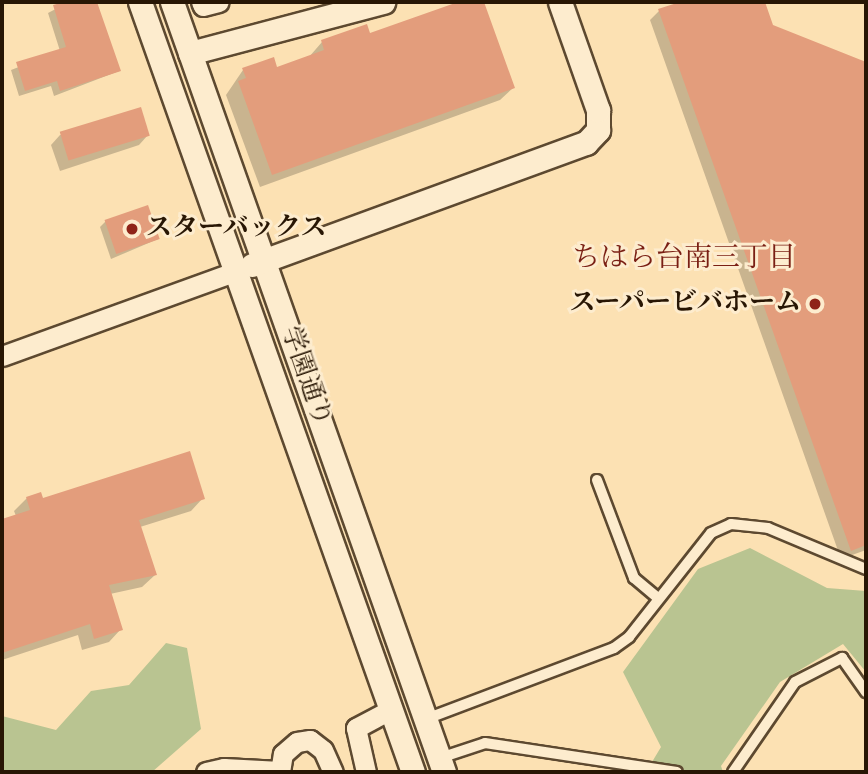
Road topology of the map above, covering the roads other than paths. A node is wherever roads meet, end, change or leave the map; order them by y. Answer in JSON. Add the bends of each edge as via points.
{"nodes":[{"id":1,"x":140,"y":2,"type":"edge"},
{"id":2,"x":172,"y":2,"type":"edge"},
{"id":3,"x":201,"y":2,"type":"edge"},
{"id":4,"x":219,"y":2,"type":"edge"},
{"id":5,"x":383,"y":2,"type":"edge"},
{"id":6,"x":560,"y":2,"type":"edge"},
{"id":7,"x":190,"y":53,"type":"junction"},
{"id":8,"x":265,"y":260,"type":"junction"},
{"id":9,"x":237,"y":271,"type":"junction"},
{"id":10,"x":2,"y":356,"type":"edge"},
{"id":11,"x":597,"y":480,"type":"dead end"},
{"id":12,"x":866,"y":569,"type":"edge"},
{"id":13,"x":658,"y":598,"type":"junction"},
{"id":14,"x":866,"y":692,"type":"edge"},
{"id":15,"x":391,"y":709,"type":"junction"},
{"id":16,"x":425,"y":719,"type":"junction"},
{"id":17,"x":442,"y":767,"type":"edge"},
{"id":18,"x":206,"y":772,"type":"edge"},
{"id":19,"x":280,"y":772,"type":"edge"},
{"id":20,"x":333,"y":772,"type":"edge"},
{"id":21,"x":366,"y":772,"type":"edge"},
{"id":22,"x":413,"y":772,"type":"edge"},
{"id":23,"x":677,"y":772,"type":"edge"},
{"id":24,"x":733,"y":772,"type":"edge"}],
"edges":[{"from":1,"to":9,"type":"street","name":"学園通り"},
{"from":2,"to":7,"type":"street","name":"学園通り"},
{"from":3,"to":4,"type":"street","via":[[203,6]]},
{"from":5,"to":7,"type":"street"},
{"from":6,"to":8,"type":"street","via":[[598,110],[598,130],[586,143]]},
{"from":7,"to":8,"type":"street","name":"学園通り"},
{"from":8,"to":9,"type":"street"},
{"from":8,"to":16,"type":"street","name":"学園通り"},
{"from":9,"to":10,"type":"street"},
{"from":9,"to":15,"type":"street","name":"学園通り"},
{"from":11,"to":13,"type":"lane","via":[[634,578]]},
{"from":12,"to":13,"type":"lane","via":[[768,528],[731,524],[711,533]]},
{"from":13,"to":16,"type":"lane","via":[[614,648]]},
{"from":14,"to":24,"type":"lane","via":[[842,658],[795,682]]},
{"from":15,"to":21,"type":"street","via":[[356,728]]},
{"from":15,"to":22,"type":"street","name":"学園通り"},
{"from":16,"to":17,"type":"street","name":"学園通り"},
{"from":17,"to":23,"type":"lane","via":[[485,743]]},
{"from":18,"to":19,"type":"street","via":[[224,768]]},
{"from":19,"to":20,"type":"street","via":[[283,754],[297,742],[310,740],[323,750]]}]}
